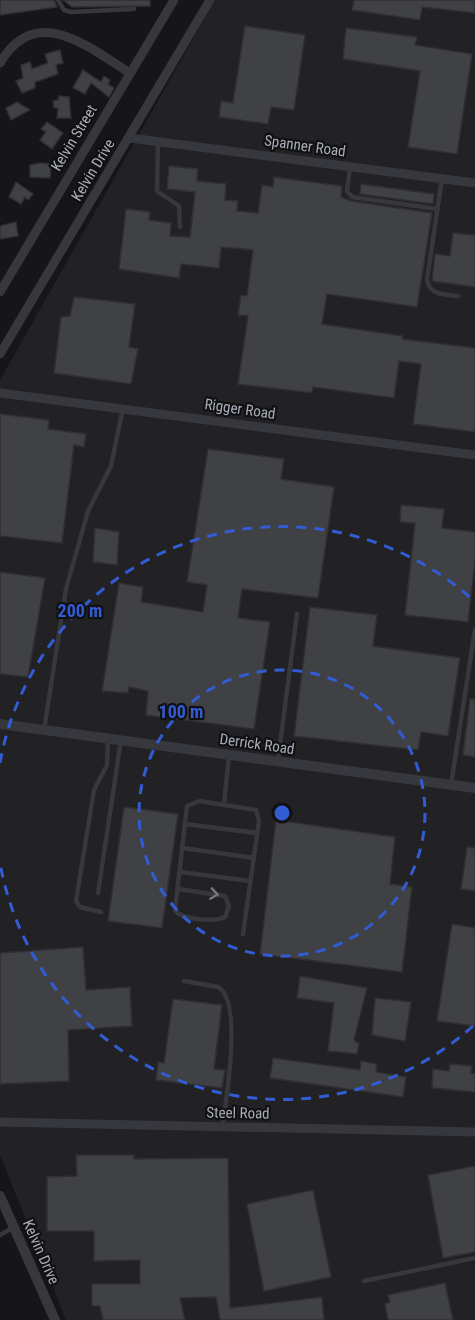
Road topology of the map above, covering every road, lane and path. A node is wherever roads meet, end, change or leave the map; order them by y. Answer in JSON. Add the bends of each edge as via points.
{"nodes":[{"id":1,"x":58,"y":0,"type":"edge"},
{"id":2,"x":174,"y":0,"type":"edge"},
{"id":3,"x":210,"y":0,"type":"edge"},
{"id":4,"x":134,"y":9,"type":"dead end"},
{"id":5,"x":0,"y":63,"type":"edge"},
{"id":6,"x":130,"y":73,"type":"junction"},
{"id":7,"x":130,"y":138,"type":"junction"},
{"id":8,"x":158,"y":142,"type":"junction"},
{"id":9,"x":350,"y":167,"type":"junction"},
{"id":10,"x":442,"y":178,"type":"junction"},
{"id":11,"x":475,"y":183,"type":"edge"},
{"id":12,"x":438,"y":209,"type":"junction"},
{"id":13,"x":180,"y":227,"type":"dead end"},
{"id":14,"x":0,"y":290,"type":"edge"},
{"id":15,"x":459,"y":296,"type":"dead end"},
{"id":16,"x":0,"y":354,"type":"edge"},
{"id":17,"x":0,"y":393,"type":"edge"},
{"id":18,"x":123,"y":408,"type":"junction"},
{"id":19,"x":475,"y":455,"type":"edge"},
{"id":20,"x":297,"y":614,"type":"dead end"},
{"id":21,"x":475,"y":629,"type":"edge"},
{"id":22,"x":475,"y":633,"type":"edge"},
{"id":23,"x":0,"y":724,"type":"edge"},
{"id":24,"x":44,"y":730,"type":"junction"},
{"id":25,"x":108,"y":739,"type":"junction"},
{"id":26,"x":122,"y":740,"type":"junction"},
{"id":27,"x":229,"y":755,"type":"junction"},
{"id":28,"x":278,"y":762,"type":"junction"},
{"id":29,"x":451,"y":785,"type":"junction"},
{"id":30,"x":475,"y":788,"type":"edge"},
{"id":31,"x":224,"y":804,"type":"junction"},
{"id":32,"x":185,"y":824,"type":"junction"},
{"id":33,"x":257,"y":833,"type":"junction"},
{"id":34,"x":183,"y":848,"type":"junction"},
{"id":35,"x":254,"y":858,"type":"junction"},
{"id":36,"x":180,"y":872,"type":"junction"},
{"id":37,"x":250,"y":882,"type":"junction"},
{"id":38,"x":177,"y":889,"type":"junction"},
{"id":39,"x":99,"y":893,"type":"dead end"},
{"id":40,"x":101,"y":912,"type":"dead end"},
{"id":41,"x":243,"y":934,"type":"dead end"},
{"id":42,"x":184,"y":981,"type":"dead end"},
{"id":43,"x":0,"y":1122,"type":"edge"},
{"id":44,"x":222,"y":1128,"type":"junction"},
{"id":45,"x":475,"y":1132,"type":"edge"},
{"id":46,"x":0,"y":1196,"type":"edge"},
{"id":47,"x":14,"y":1227,"type":"junction"},
{"id":48,"x":0,"y":1235,"type":"edge"},
{"id":49,"x":475,"y":1258,"type":"edge"},
{"id":50,"x":364,"y":1281,"type":"dead end"},
{"id":51,"x":55,"y":1320,"type":"edge"}],
"edges":[{"from":1,"to":4,"type":"lane","via":[[70,12]]},
{"from":2,"to":6,"type":"street","name":"Kelvin Street"},
{"from":3,"to":7,"type":"street","name":"Kelvin Drive"},
{"from":5,"to":6,"type":"street","via":[[21,39],[49,32],[72,38]]},
{"from":6,"to":14,"type":"street","name":"Kelvin Street"},
{"from":7,"to":8,"type":"street","name":"Spanner Road"},
{"from":7,"to":16,"type":"street","name":"Kelvin Drive"},
{"from":8,"to":9,"type":"street","name":"Spanner Road"},
{"from":8,"to":13,"type":"lane","via":[[155,185],[161,195],[179,207]]},
{"from":9,"to":10,"type":"street","name":"Spanner Road"},
{"from":9,"to":12,"type":"lane","via":[[347,191],[352,197]]},
{"from":10,"to":11,"type":"street","name":"Spanner Road"},
{"from":10,"to":12,"type":"lane"},
{"from":12,"to":15,"type":"lane","via":[[428,286],[435,293]]},
{"from":17,"to":18,"type":"street","name":"Rigger Road"},
{"from":18,"to":19,"type":"street","name":"Rigger Road"},
{"from":18,"to":24,"type":"lane","via":[[113,460],[88,511],[66,589]]},
{"from":20,"to":28,"type":"lane"},
{"from":21,"to":22,"type":"lane"},
{"from":22,"to":29,"type":"lane"},
{"from":23,"to":24,"type":"street","name":"Derrick Road"},
{"from":24,"to":25,"type":"street","name":"Derrick Road"},
{"from":25,"to":26,"type":"street","name":"Derrick Road"},
{"from":25,"to":40,"type":"lane","via":[[107,765],[94,790],[76,901],[80,907]]},
{"from":26,"to":27,"type":"street","name":"Derrick Road"},
{"from":26,"to":39,"type":"lane"},
{"from":27,"to":28,"type":"street","name":"Derrick Road"},
{"from":27,"to":31,"type":"lane"},
{"from":28,"to":29,"type":"street","name":"Derrick Road"},
{"from":29,"to":30,"type":"street","name":"Derrick Road"},
{"from":31,"to":32,"type":"lane","via":[[192,802],[187,806]]},
{"from":31,"to":33,"type":"lane","via":[[256,810]]},
{"from":32,"to":33,"type":"lane"},
{"from":32,"to":34,"type":"lane"},
{"from":33,"to":35,"type":"lane"},
{"from":34,"to":35,"type":"lane"},
{"from":34,"to":36,"type":"lane"},
{"from":35,"to":37,"type":"lane"},
{"from":36,"to":37,"type":"lane"},
{"from":36,"to":38,"type":"lane"},
{"from":37,"to":41,"type":"lane"},
{"from":38,"to":38,"type":"lane","one_way":true,"via":[[225,896],[229,902],[227,914],[217,920],[179,915],[175,910]]},
{"from":42,"to":44,"type":"lane","via":[[218,987],[228,1002],[231,1040]]},
{"from":43,"to":44,"type":"street","name":"Steel Road"},
{"from":44,"to":45,"type":"street","name":"Steel Road"},
{"from":46,"to":47,"type":"street","name":"Kelvin Drive"},
{"from":47,"to":48,"type":"lane"},
{"from":47,"to":51,"type":"street","name":"Kelvin Drive"},
{"from":49,"to":50,"type":"lane"}]}
